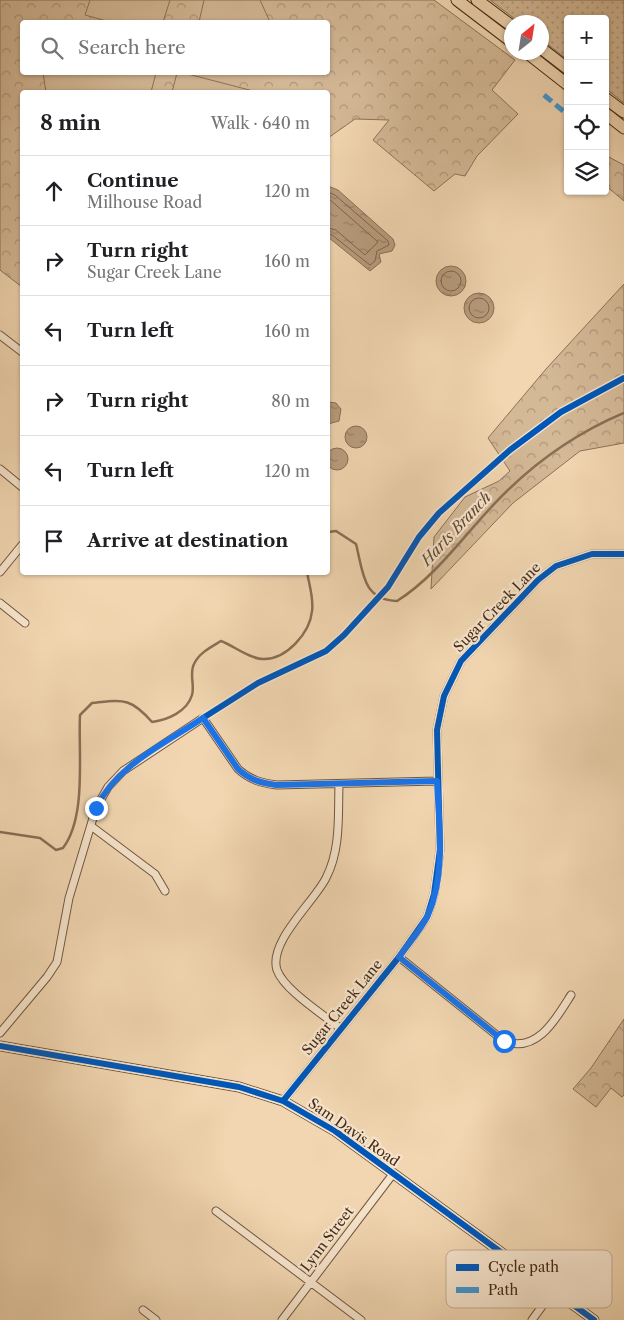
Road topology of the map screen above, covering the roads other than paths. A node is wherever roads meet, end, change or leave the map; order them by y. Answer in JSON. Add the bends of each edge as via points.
{"nodes":[{"id":1,"x":457,"y":0,"type":"edge"},
{"id":2,"x":477,"y":0,"type":"edge"},
{"id":3,"x":504,"y":20,"type":"edge"},
{"id":4,"x":504,"y":36,"type":"edge"},
{"id":5,"x":549,"y":54,"type":"edge"},
{"id":6,"x":536,"y":60,"type":"edge"},
{"id":7,"x":564,"y":66,"type":"edge"},
{"id":8,"x":564,"y":82,"type":"edge"},
{"id":9,"x":609,"y":101,"type":"edge"},
{"id":10,"x":624,"y":112,"type":"edge"},
{"id":11,"x":609,"y":116,"type":"edge"},
{"id":12,"x":624,"y":128,"type":"edge"},
{"id":13,"x":0,"y":335,"type":"edge"},
{"id":14,"x":20,"y":350,"type":"edge"},
{"id":15,"x":0,"y":470,"type":"edge"},
{"id":16,"x":20,"y":485,"type":"edge"},
{"id":17,"x":20,"y":547,"type":"edge"},
{"id":18,"x":624,"y":554,"type":"edge"},
{"id":19,"x":0,"y":572,"type":"edge"},
{"id":20,"x":0,"y":602,"type":"edge"},
{"id":21,"x":25,"y":623,"type":"dead end"},
{"id":22,"x":437,"y":781,"type":"junction"},
{"id":23,"x":339,"y":784,"type":"junction"},
{"id":24,"x":91,"y":826,"type":"junction"},
{"id":25,"x":164,"y":892,"type":"dead end"},
{"id":26,"x":399,"y":957,"type":"junction"},
{"id":27,"x":571,"y":995,"type":"dead end"},
{"id":28,"x":342,"y":1029,"type":"junction"},
{"id":29,"x":0,"y":1033,"type":"edge"},
{"id":30,"x":0,"y":1046,"type":"edge"},
{"id":31,"x":283,"y":1101,"type":"junction"},
{"id":32,"x":393,"y":1174,"type":"junction"},
{"id":33,"x":216,"y":1211,"type":"dead end"},
{"id":34,"x":498,"y":1250,"type":"edge"},
{"id":35,"x":310,"y":1282,"type":"junction"},
{"id":36,"x":541,"y":1308,"type":"edge"},
{"id":37,"x":578,"y":1308,"type":"edge"},
{"id":38,"x":143,"y":1310,"type":"dead end"},
{"id":39,"x":156,"y":1320,"type":"edge"},
{"id":40,"x":282,"y":1320,"type":"edge"},
{"id":41,"x":361,"y":1320,"type":"edge"},
{"id":42,"x":532,"y":1320,"type":"edge"},
{"id":43,"x":594,"y":1320,"type":"edge"}],
"edges":[{"from":1,"to":4,"type":"main road"},
{"from":2,"to":3,"type":"main road"},
{"from":5,"to":7,"type":"main road"},
{"from":6,"to":8,"type":"main road"},
{"from":9,"to":10,"type":"main road"},
{"from":11,"to":12,"type":"main road"},
{"from":13,"to":14,"type":"street"},
{"from":15,"to":16,"type":"street"},
{"from":17,"to":19,"type":"street"},
{"from":18,"to":22,"type":"street","name":"Sugar Creek Lane","via":[[592,554],[556,566],[538,580],[468,652],[450,684],[439,717]]},
{"from":20,"to":21,"type":"street"},
{"from":22,"to":23,"type":"street"},
{"from":22,"to":26,"type":"street","name":"Sugar Creek Lane","via":[[440,850],[434,894],[427,917]]},
{"from":23,"to":24,"type":"street","via":[[276,785],[252,780],[230,760],[203,718],[116,778],[101,798]]},
{"from":23,"to":28,"type":"street","via":[[334,859],[322,886],[279,946],[276,962],[281,978],[290,988]]},
{"from":24,"to":25,"type":"street","via":[[155,874]]},
{"from":24,"to":29,"type":"street","via":[[66,910],[57,962]]},
{"from":26,"to":27,"type":"street","via":[[511,1044],[520,1045],[537,1038]]},
{"from":26,"to":28,"type":"street","name":"Sugar Creek Lane"},
{"from":28,"to":31,"type":"street","name":"Sugar Creek Lane"},
{"from":30,"to":31,"type":"street","name":"Sam Davis Road","via":[[239,1087]]},
{"from":31,"to":32,"type":"street","name":"Sam Davis Road","via":[[335,1131]]},
{"from":32,"to":34,"type":"street","name":"Sam Davis Road"},
{"from":32,"to":35,"type":"street","name":"Lynn Street"},
{"from":33,"to":35,"type":"street"},
{"from":35,"to":40,"type":"street","name":"Lynn Street"},
{"from":35,"to":41,"type":"street"},
{"from":36,"to":42,"type":"street"},
{"from":37,"to":43,"type":"street","name":"Sam Davis Road"},
{"from":38,"to":39,"type":"street"}]}
